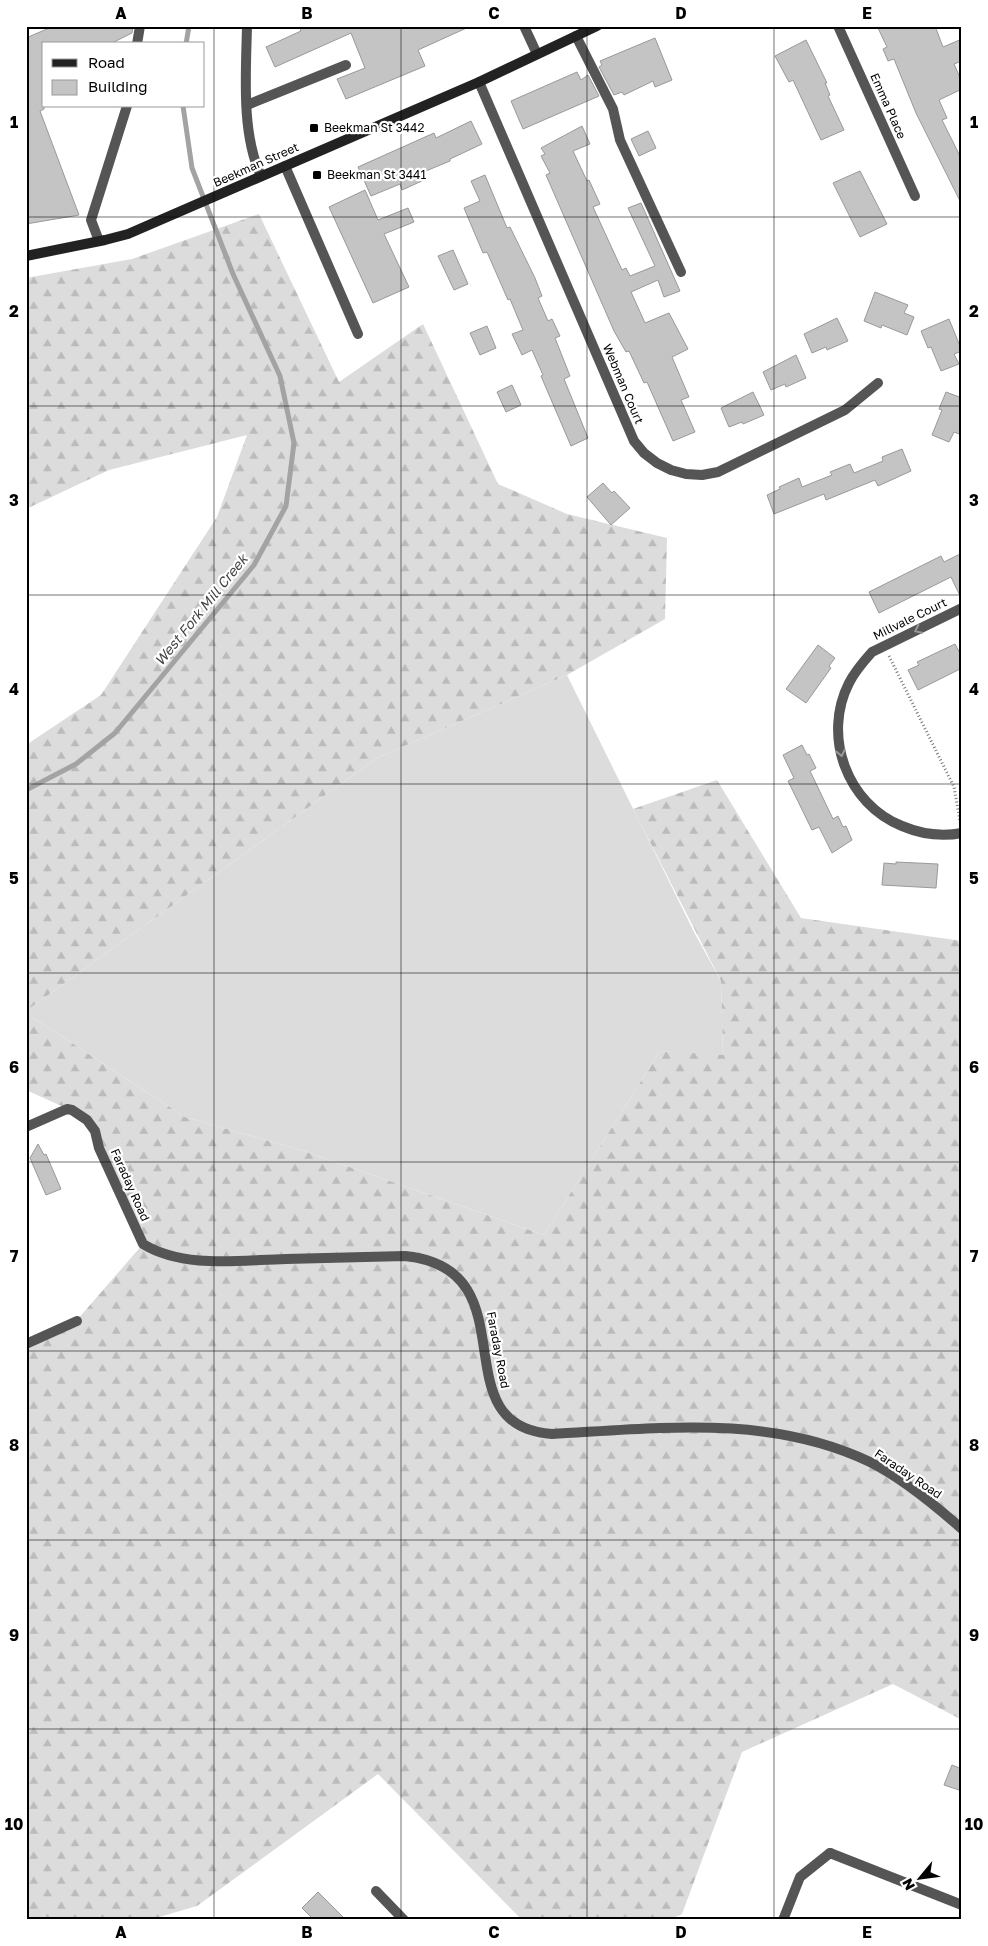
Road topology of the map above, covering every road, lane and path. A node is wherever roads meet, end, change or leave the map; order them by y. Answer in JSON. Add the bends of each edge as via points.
{"nodes":[{"id":1,"x":140,"y":26,"type":"edge"},
{"id":2,"x":247,"y":26,"type":"edge"},
{"id":3,"x":524,"y":26,"type":"edge"},
{"id":4,"x":597,"y":26,"type":"edge"},
{"id":5,"x":838,"y":26,"type":"edge"},
{"id":6,"x":576,"y":36,"type":"junction"},
{"id":7,"x":137,"y":42,"type":"edge"},
{"id":8,"x":537,"y":54,"type":"junction"},
{"id":9,"x":346,"y":65,"type":"dead end"},
{"id":10,"x":478,"y":82,"type":"junction"},
{"id":11,"x":248,"y":105,"type":"junction"},
{"id":12,"x":127,"y":108,"type":"edge"},
{"id":13,"x":285,"y":166,"type":"junction"},
{"id":14,"x":261,"y":176,"type":"junction"},
{"id":15,"x":915,"y":196,"type":"dead end"},
{"id":16,"x":99,"y":242,"type":"junction"},
{"id":17,"x":26,"y":256,"type":"edge"},
{"id":18,"x":681,"y":272,"type":"dead end"},
{"id":19,"x":358,"y":334,"type":"dead end"},
{"id":20,"x":878,"y":382,"type":"dead end"},
{"id":21,"x":962,"y":608,"type":"edge"},
{"id":22,"x":884,"y":646,"type":"junction"},
{"id":23,"x":961,"y":828,"type":"edge"},
{"id":24,"x":26,"y":1127,"type":"edge"},
{"id":25,"x":77,"y":1320,"type":"dead end"},
{"id":26,"x":26,"y":1344,"type":"edge"},
{"id":27,"x":962,"y":1528,"type":"edge"},
{"id":28,"x":376,"y":1891,"type":"dead end"},
{"id":29,"x":962,"y":1905,"type":"edge"},
{"id":30,"x":404,"y":1920,"type":"edge"},
{"id":31,"x":783,"y":1920,"type":"edge"}],
"edges":[{"from":1,"to":7,"type":"street"},
{"from":2,"to":11,"type":"street"},
{"from":3,"to":8,"type":"street"},
{"from":4,"to":6,"type":"main road","name":"Beekman Street"},
{"from":5,"to":15,"type":"street","name":"Emma Place"},
{"from":6,"to":8,"type":"main road","name":"Beekman Street"},
{"from":6,"to":18,"type":"street","via":[[613,110],[620,140]]},
{"from":8,"to":10,"type":"main road","name":"Beekman Street"},
{"from":9,"to":11,"type":"street"},
{"from":10,"to":13,"type":"main road","name":"Beekman Street"},
{"from":10,"to":20,"type":"street","name":"Webman Court","via":[[634,441],[657,463],[686,474],[725,469],[845,410]]},
{"from":11,"to":14,"type":"street","via":[[253,160]]},
{"from":12,"to":16,"type":"street","via":[[91,220]]},
{"from":13,"to":14,"type":"main road","name":"Beekman Street"},
{"from":13,"to":19,"type":"street"},
{"from":14,"to":16,"type":"main road","name":"Beekman Street","via":[[128,234]]},
{"from":16,"to":17,"type":"main road","name":"Beekman Street"},
{"from":21,"to":22,"type":"street","name":"Millvale Court","one_way":true},
{"from":22,"to":23,"type":"path","via":[[954,787]]},
{"from":22,"to":23,"type":"street","name":"Millvale Court","one_way":true,"via":[[872,652],[848,683],[841,705],[838,735],[844,766],[863,799],[893,823],[930,834],[953,835]]},
{"from":24,"to":27,"type":"street","name":"Faraday Road","via":[[67,1109],[87,1120],[95,1130],[143,1244],[155,1251],[210,1260],[421,1257],[450,1270],[461,1280],[477,1308],[492,1390],[498,1405],[521,1427],[536,1433],[552,1434],[680,1426],[719,1427],[804,1439],[871,1463]]},
{"from":25,"to":26,"type":"street"},
{"from":28,"to":30,"type":"street"},
{"from":29,"to":31,"type":"street","via":[[830,1853],[800,1877]]}]}
